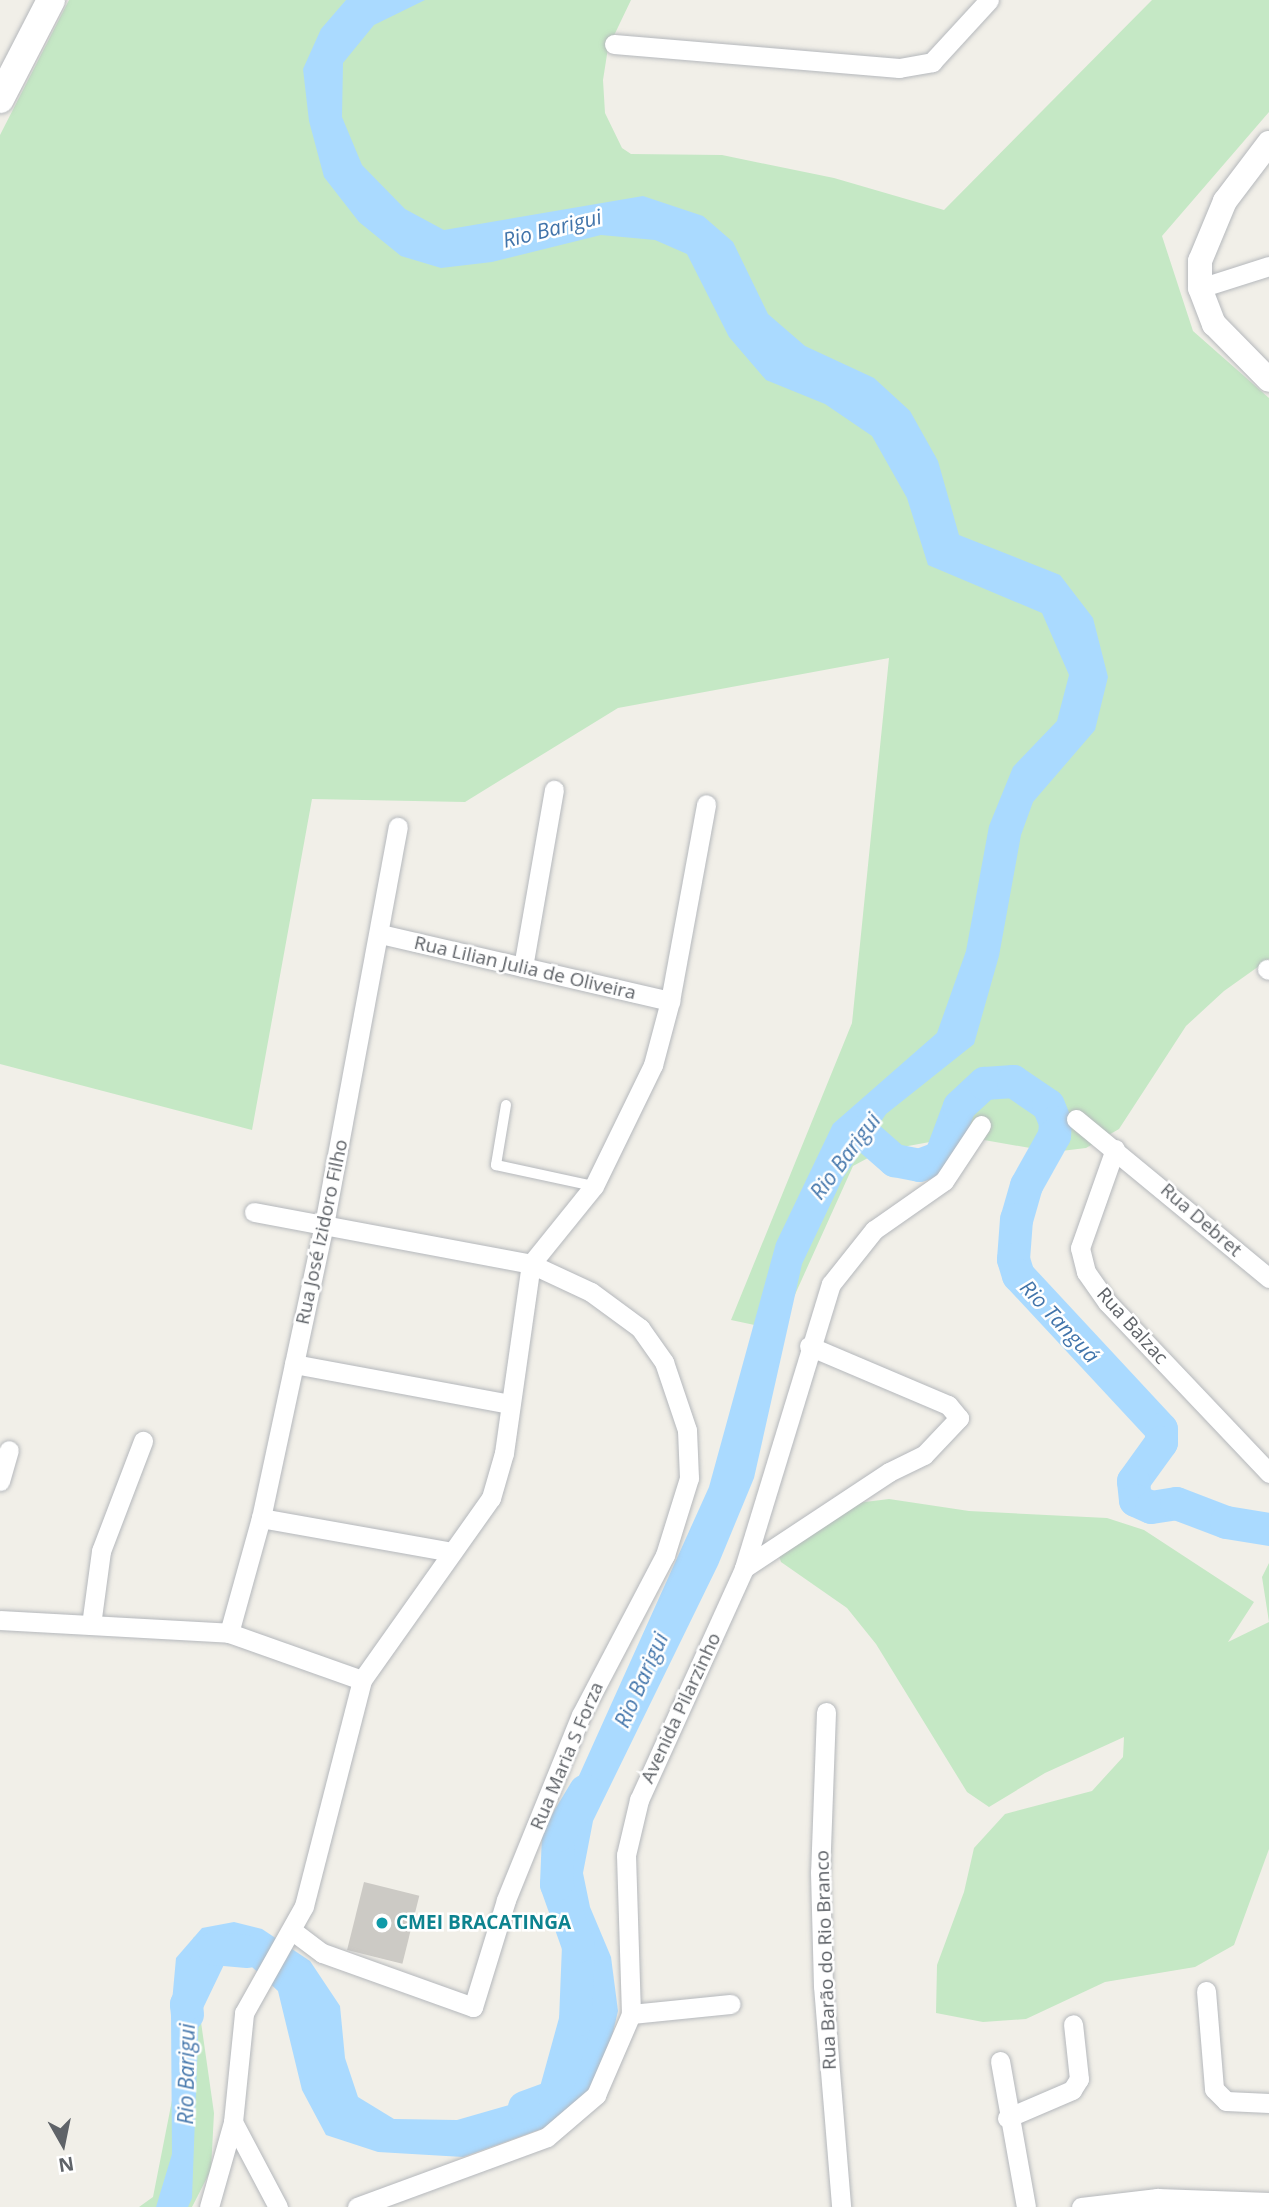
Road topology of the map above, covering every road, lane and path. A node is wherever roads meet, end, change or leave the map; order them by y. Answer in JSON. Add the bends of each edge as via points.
{"nodes":[{"id":1,"x":51,"y":0,"type":"edge"},
{"id":2,"x":989,"y":0,"type":"edge"},
{"id":3,"x":614,"y":44,"type":"dead end"},
{"id":4,"x":0,"y":99,"type":"edge"},
{"id":5,"x":1269,"y":143,"type":"edge"},
{"id":6,"x":1269,"y":266,"type":"edge"},
{"id":7,"x":1200,"y":288,"type":"junction"},
{"id":8,"x":1269,"y":380,"type":"edge"},
{"id":9,"x":554,"y":790,"type":"dead end"},
{"id":10,"x":706,"y":804,"type":"dead end"},
{"id":11,"x":398,"y":827,"type":"dead end"},
{"id":12,"x":380,"y":934,"type":"junction"},
{"id":13,"x":523,"y":967,"type":"junction"},
{"id":14,"x":670,"y":1001,"type":"junction"},
{"id":15,"x":506,"y":1105,"type":"dead end"},
{"id":16,"x":1076,"y":1119,"type":"dead end"},
{"id":17,"x":981,"y":1125,"type":"dead end"},
{"id":18,"x":1115,"y":1149,"type":"junction"},
{"id":19,"x":594,"y":1186,"type":"junction"},
{"id":20,"x":254,"y":1212,"type":"dead end"},
{"id":21,"x":324,"y":1225,"type":"junction"},
{"id":22,"x":531,"y":1264,"type":"junction"},
{"id":23,"x":1269,"y":1278,"type":"edge"},
{"id":24,"x":809,"y":1346,"type":"junction"},
{"id":25,"x":294,"y":1364,"type":"junction"},
{"id":26,"x":509,"y":1404,"type":"junction"},
{"id":27,"x":143,"y":1441,"type":"dead end"},
{"id":28,"x":9,"y":1450,"type":"dead end"},
{"id":29,"x":1269,"y":1473,"type":"edge"},
{"id":30,"x":0,"y":1481,"type":"edge"},
{"id":31,"x":261,"y":1518,"type":"junction"},
{"id":32,"x":452,"y":1552,"type":"junction"},
{"id":33,"x":744,"y":1568,"type":"junction"},
{"id":34,"x":0,"y":1620,"type":"edge"},
{"id":35,"x":91,"y":1625,"type":"junction"},
{"id":36,"x":229,"y":1633,"type":"junction"},
{"id":37,"x":362,"y":1680,"type":"junction"},
{"id":38,"x":826,"y":1712,"type":"dead end"},
{"id":39,"x":290,"y":1935,"type":"junction"},
{"id":40,"x":1206,"y":1991,"type":"dead end"},
{"id":41,"x":730,"y":2004,"type":"dead end"},
{"id":42,"x":631,"y":2014,"type":"junction"},
{"id":43,"x":1073,"y":2024,"type":"dead end"},
{"id":44,"x":1000,"y":2061,"type":"dead end"},
{"id":45,"x":1269,"y":2103,"type":"edge"},
{"id":46,"x":1007,"y":2118,"type":"junction"},
{"id":47,"x":233,"y":2122,"type":"junction"},
{"id":48,"x":1269,"y":2202,"type":"edge"},
{"id":49,"x":209,"y":2207,"type":"edge"},
{"id":50,"x":278,"y":2207,"type":"edge"},
{"id":51,"x":357,"y":2207,"type":"edge"},
{"id":52,"x":841,"y":2207,"type":"edge"},
{"id":53,"x":1026,"y":2207,"type":"edge"},
{"id":54,"x":1082,"y":2207,"type":"edge"}],
"edges":[{"from":1,"to":4,"type":"main road"},
{"from":2,"to":3,"type":"street","via":[[932,62],[899,68]]},
{"from":5,"to":7,"type":"street","via":[[1224,201],[1208,234],[1200,261]]},
{"from":6,"to":7,"type":"street"},
{"from":7,"to":8,"type":"street","via":[[1214,324]]},
{"from":9,"to":13,"type":"street"},
{"from":10,"to":14,"type":"street"},
{"from":11,"to":12,"type":"street","name":"Rua José Izidoro Filho"},
{"from":12,"to":13,"type":"street","name":"Rua Lilian Julia de Oliveira"},
{"from":12,"to":21,"type":"street","name":"Rua José Izidoro Filho"},
{"from":13,"to":14,"type":"street","name":"Rua Lilian Julia de Oliveira"},
{"from":14,"to":19,"type":"street","via":[[653,1065]]},
{"from":15,"to":19,"type":"lane","via":[[496,1165]]},
{"from":16,"to":18,"type":"street","name":"Rua Debret"},
{"from":17,"to":24,"type":"street","name":"Avenida Pilarzinho","via":[[944,1181],[874,1230],[831,1284]]},
{"from":18,"to":23,"type":"street","name":"Rua Debret"},
{"from":18,"to":29,"type":"street","name":"Rua Balzac","via":[[1080,1248],[1086,1272],[1107,1302]]},
{"from":19,"to":22,"type":"street"},
{"from":20,"to":21,"type":"street"},
{"from":21,"to":22,"type":"street"},
{"from":21,"to":25,"type":"street","name":"Rua José Izidoro Filho"},
{"from":22,"to":26,"type":"street"},
{"from":22,"to":39,"type":"street","name":"Rua Maria S Forza","via":[[591,1292],[639,1328],[664,1362],[687,1430],[689,1478],[666,1555],[581,1715],[506,1900],[473,2007],[322,1953]]},
{"from":24,"to":33,"type":"street","name":"Avenida Pilarzinho"},
{"from":24,"to":33,"type":"street","via":[[948,1405],[959,1418],[924,1455],[889,1472]]},
{"from":25,"to":26,"type":"street"},
{"from":25,"to":31,"type":"street","name":"Rua José Izidoro Filho"},
{"from":26,"to":32,"type":"street","via":[[504,1453],[491,1498]]},
{"from":27,"to":35,"type":"street","via":[[101,1551]]},
{"from":28,"to":30,"type":"street"},
{"from":31,"to":32,"type":"street"},
{"from":31,"to":36,"type":"street","name":"Rua José Izidoro Filho"},
{"from":32,"to":37,"type":"street"},
{"from":33,"to":42,"type":"street","name":"Avenida Pilarzinho","via":[[639,1800],[626,1855]]},
{"from":34,"to":35,"type":"street"},
{"from":35,"to":36,"type":"street"},
{"from":36,"to":37,"type":"street"},
{"from":37,"to":39,"type":"street","via":[[336,1791]]},
{"from":38,"to":52,"type":"street","name":"Rua Barão do Rio Branco","via":[[820,1872],[823,1986]]},
{"from":39,"to":47,"type":"street","via":[[244,2013]]},
{"from":40,"to":45,"type":"street","via":[[1214,2090],[1226,2101]]},
{"from":41,"to":42,"type":"street"},
{"from":42,"to":51,"type":"street","name":"Avenida Pilarzinho","via":[[596,2095],[547,2137]]},
{"from":43,"to":46,"type":"street","via":[[1079,2079],[1072,2090]]},
{"from":44,"to":46,"type":"street"},
{"from":46,"to":53,"type":"street"},
{"from":47,"to":49,"type":"street"},
{"from":47,"to":50,"type":"street"},
{"from":48,"to":54,"type":"street","via":[[1157,2198]]}]}
